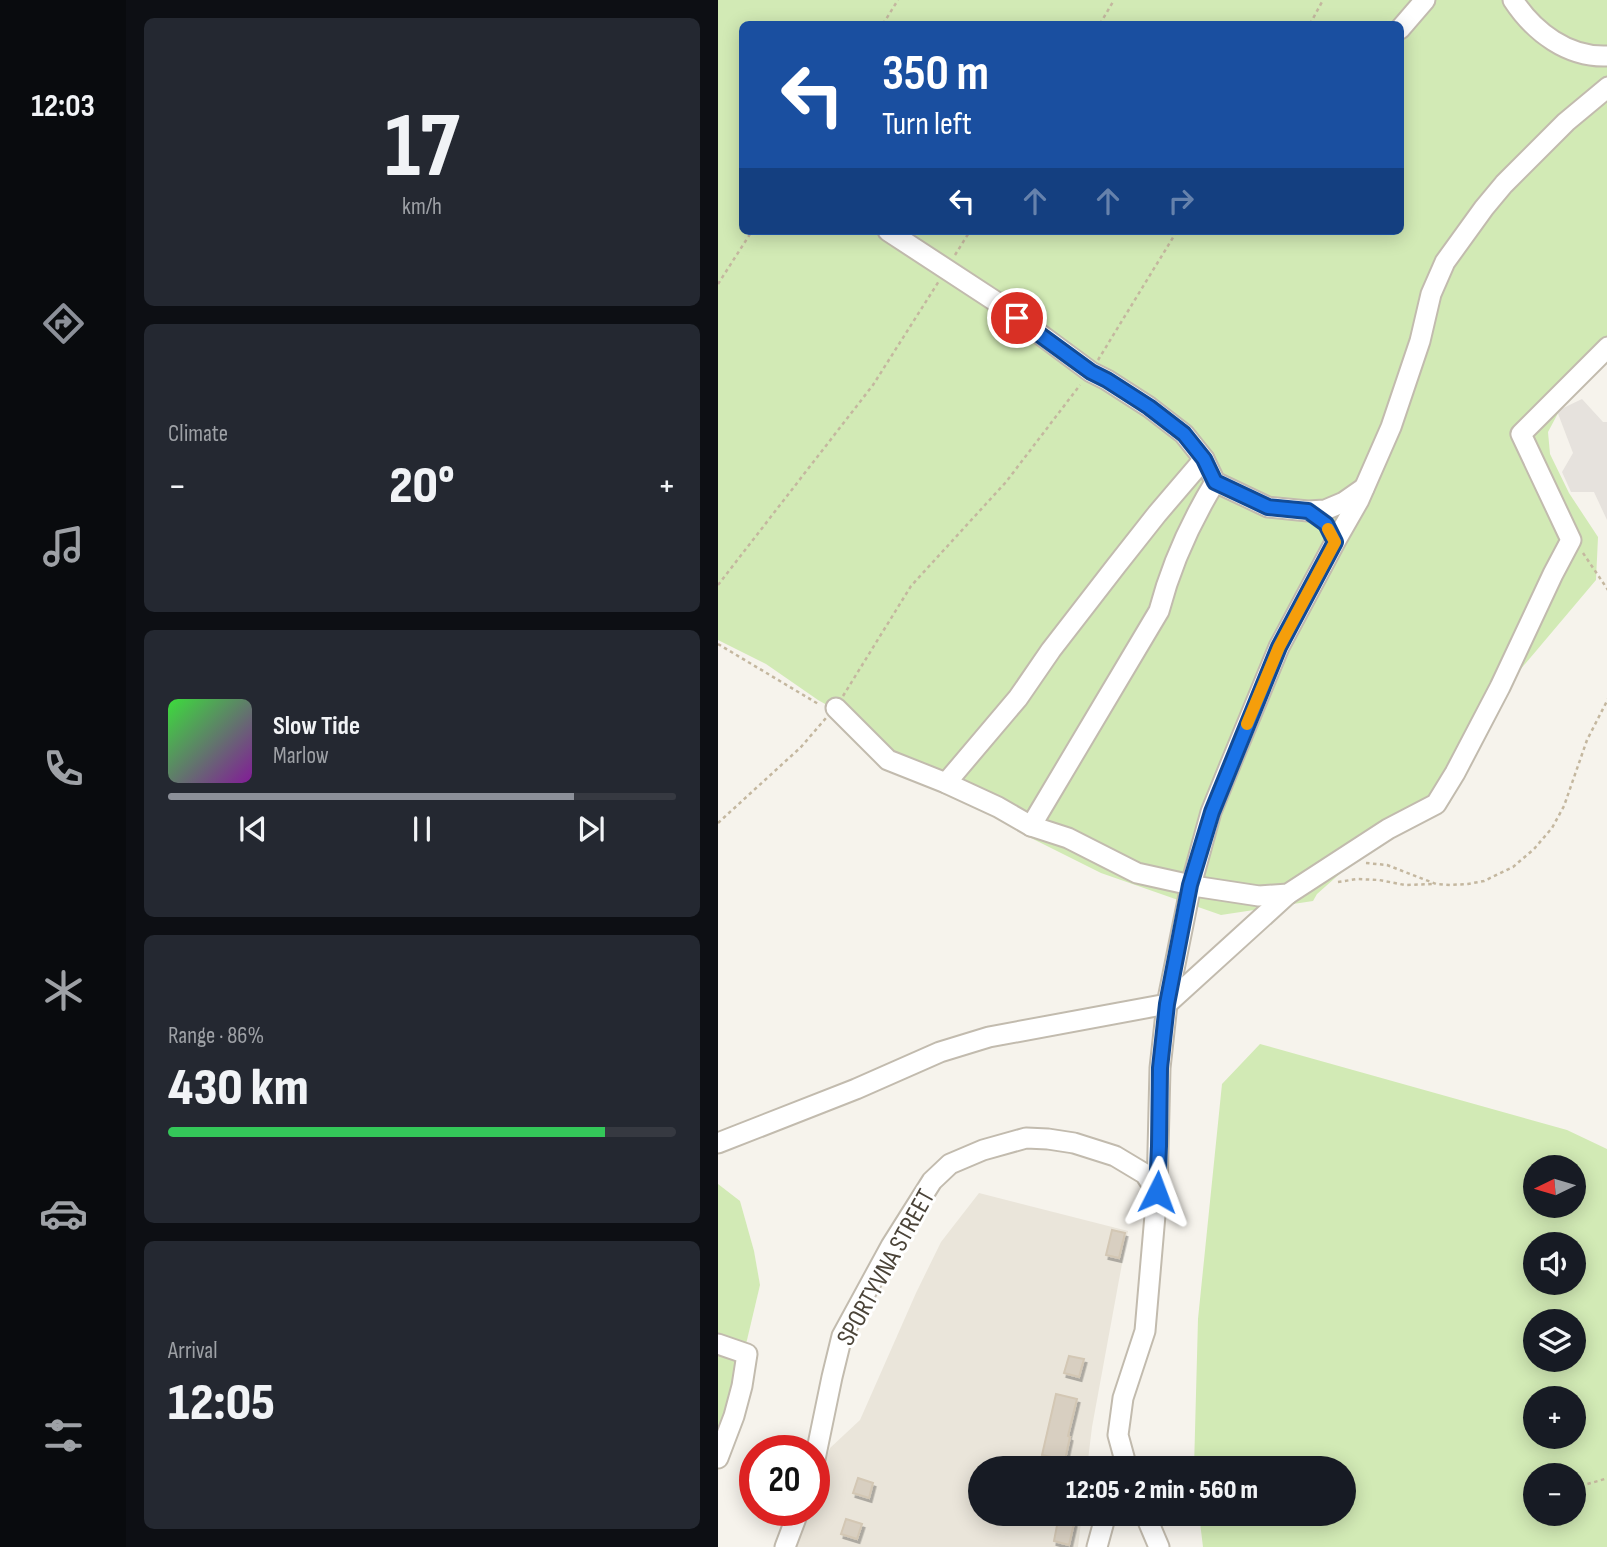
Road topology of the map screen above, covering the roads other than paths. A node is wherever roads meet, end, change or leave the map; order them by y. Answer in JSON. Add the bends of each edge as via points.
{"nodes":[{"id":1,"x":1425,"y":0,"type":"edge"},
{"id":2,"x":1512,"y":0,"type":"edge"},
{"id":3,"x":1404,"y":24,"type":"edge"},
{"id":4,"x":1608,"y":56,"type":"edge"},
{"id":5,"x":1608,"y":87,"type":"edge"},
{"id":6,"x":894,"y":235,"type":"edge"},
{"id":7,"x":1608,"y":347,"type":"edge"},
{"id":8,"x":1204,"y":459,"type":"junction"},
{"id":9,"x":1215,"y":482,"type":"junction"},
{"id":10,"x":1365,"y":487,"type":"junction"},
{"id":11,"x":1308,"y":511,"type":"junction"},
{"id":12,"x":1335,"y":542,"type":"junction"},
{"id":13,"x":836,"y":708,"type":"road end"},
{"id":14,"x":946,"y":783,"type":"junction"},
{"id":15,"x":1031,"y":826,"type":"junction"},
{"id":16,"x":1190,"y":885,"type":"junction"},
{"id":17,"x":1288,"y":894,"type":"junction"},
{"id":18,"x":1167,"y":1004,"type":"junction"},
{"id":19,"x":718,"y":1143,"type":"edge"},
{"id":20,"x":1157,"y":1192,"type":"junction"},
{"id":21,"x":718,"y":1344,"type":"edge"},
{"id":22,"x":820,"y":1435,"type":"edge"},
{"id":23,"x":1124,"y":1456,"type":"edge"},
{"id":24,"x":718,"y":1458,"type":"edge"},
{"id":25,"x":792,"y":1526,"type":"edge"},
{"id":26,"x":1103,"y":1526,"type":"edge"},
{"id":27,"x":1150,"y":1526,"type":"edge"},
{"id":28,"x":785,"y":1547,"type":"edge"},
{"id":29,"x":1097,"y":1547,"type":"edge"},
{"id":30,"x":1159,"y":1547,"type":"edge"}],
"edges":[{"from":1,"to":3,"type":"street"},
{"from":2,"to":4,"type":"street","via":[[1533,25],[1557,43],[1586,55]]},
{"from":5,"to":10,"type":"street","via":[[1504,184],[1445,262],[1391,427]]},
{"from":6,"to":8,"type":"street","via":[[1149,407],[1184,434]]},
{"from":7,"to":17,"type":"street","via":[[1521,434],[1571,540],[1455,773],[1436,804],[1388,829],[1335,873]]},
{"from":8,"to":9,"type":"street"},
{"from":8,"to":14,"type":"street"},
{"from":9,"to":11,"type":"street","via":[[1268,507]]},
{"from":9,"to":15,"type":"street","via":[[1182,541],[1158,611]]},
{"from":10,"to":11,"type":"street","via":[[1344,502]]},
{"from":10,"to":12,"type":"street"},
{"from":11,"to":12,"type":"street","via":[[1326,524]]},
{"from":12,"to":16,"type":"street","via":[[1279,647],[1212,812]]},
{"from":13,"to":14,"type":"street","via":[[888,760]]},
{"from":14,"to":15,"type":"street"},
{"from":15,"to":16,"type":"street","via":[[1068,838],[1137,873]]},
{"from":16,"to":17,"type":"street","via":[[1259,896]]},
{"from":16,"to":18,"type":"street"},
{"from":17,"to":18,"type":"street"},
{"from":18,"to":19,"type":"street","via":[[989,1037],[940,1052]]},
{"from":18,"to":20,"type":"street","via":[[1160,1068]]},
{"from":20,"to":22,"type":"street","name":"SPORTYVNA STREET","via":[[1145,1174],[1115,1156],[1048,1139],[1026,1138],[950,1164],[932,1181],[891,1246],[842,1336]]},
{"from":20,"to":23,"type":"street","via":[[1145,1331],[1123,1398],[1118,1435]]},
{"from":21,"to":24,"type":"street","via":[[747,1354],[734,1416]]},
{"from":25,"to":28,"type":"street"},
{"from":26,"to":29,"type":"street"},
{"from":27,"to":30,"type":"street"}]}
